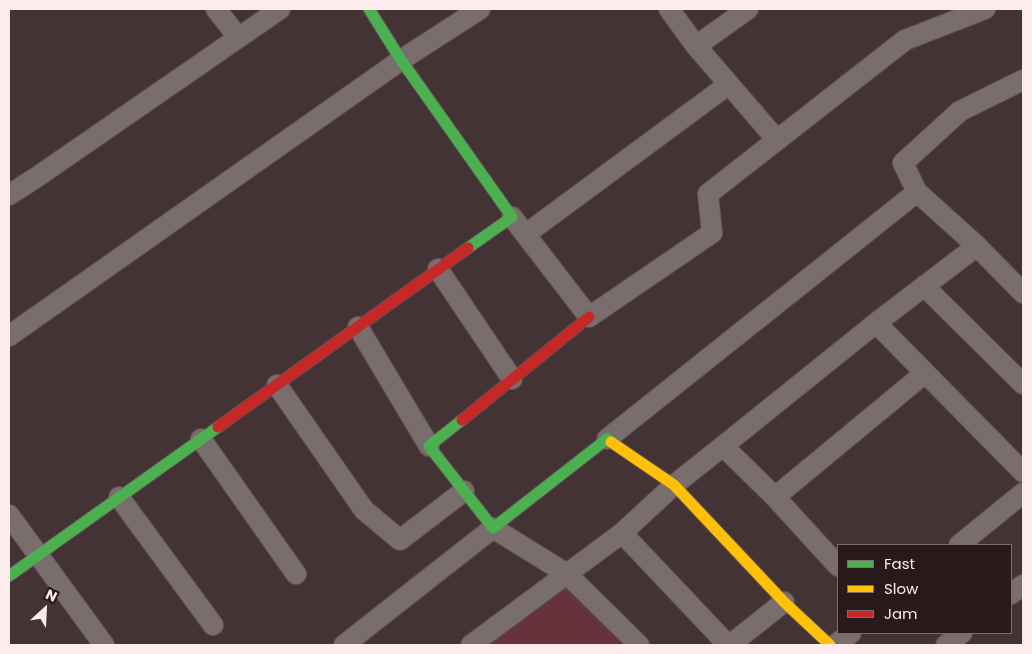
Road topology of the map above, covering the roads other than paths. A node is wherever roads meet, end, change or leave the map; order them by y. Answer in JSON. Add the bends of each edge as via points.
{"nodes":[{"id":1,"x":216,"y":9,"type":"edge"},
{"id":2,"x":280,"y":9,"type":"edge"},
{"id":3,"x":369,"y":9,"type":"edge"},
{"id":4,"x":480,"y":9,"type":"edge"},
{"id":5,"x":669,"y":9,"type":"edge"},
{"id":6,"x":748,"y":9,"type":"edge"},
{"id":7,"x":985,"y":9,"type":"edge"},
{"id":8,"x":238,"y":38,"type":"junction"},
{"id":9,"x":696,"y":46,"type":"junction"},
{"id":10,"x":402,"y":60,"type":"junction"},
{"id":11,"x":1023,"y":80,"type":"edge"},
{"id":12,"x":728,"y":84,"type":"junction"},
{"id":13,"x":777,"y":140,"type":"junction"},
{"id":14,"x":917,"y":192,"type":"junction"},
{"id":15,"x":9,"y":195,"type":"edge"},
{"id":16,"x":512,"y":217,"type":"junction"},
{"id":17,"x":526,"y":234,"type":"junction"},
{"id":18,"x":977,"y":246,"type":"junction"},
{"id":19,"x":438,"y":269,"type":"junction"},
{"id":20,"x":924,"y":286,"type":"junction"},
{"id":21,"x":1023,"y":293,"type":"edge"},
{"id":22,"x":589,"y":317,"type":"junction"},
{"id":23,"x":876,"y":323,"type":"junction"},
{"id":24,"x":358,"y":327,"type":"junction"},
{"id":25,"x":9,"y":336,"type":"edge"},
{"id":26,"x":925,"y":373,"type":"junction"},
{"id":27,"x":512,"y":379,"type":"junction"},
{"id":28,"x":1023,"y":384,"type":"edge"},
{"id":29,"x":277,"y":385,"type":"junction"},
{"id":30,"x":201,"y":439,"type":"junction"},
{"id":31,"x":607,"y":439,"type":"junction"},
{"id":32,"x":429,"y":446,"type":"junction"},
{"id":33,"x":723,"y":446,"type":"junction"},
{"id":34,"x":1023,"y":472,"type":"edge"},
{"id":35,"x":674,"y":485,"type":"junction"},
{"id":36,"x":464,"y":491,"type":"junction"},
{"id":37,"x":1023,"y":494,"type":"edge"},
{"id":38,"x":119,"y":497,"type":"junction"},
{"id":39,"x":775,"y":497,"type":"junction"},
{"id":40,"x":9,"y":515,"type":"edge"},
{"id":41,"x":493,"y":528,"type":"junction"},
{"id":42,"x":622,"y":533,"type":"junction"},
{"id":43,"x":960,"y":544,"type":"edge"},
{"id":44,"x":38,"y":555,"type":"junction"},
{"id":45,"x":837,"y":565,"type":"edge"},
{"id":46,"x":296,"y":574,"type":"dead end"},
{"id":47,"x":567,"y":574,"type":"junction"},
{"id":48,"x":9,"y":576,"type":"edge"},
{"id":49,"x":1023,"y":584,"type":"edge"},
{"id":50,"x":1012,"y":593,"type":"edge"},
{"id":51,"x":784,"y":602,"type":"junction"},
{"id":52,"x":213,"y":624,"type":"dead end"},
{"id":53,"x":850,"y":634,"type":"edge"},
{"id":54,"x":961,"y":634,"type":"edge"},
{"id":55,"x":104,"y":645,"type":"edge"},
{"id":56,"x":344,"y":645,"type":"edge"},
{"id":57,"x":470,"y":645,"type":"edge"},
{"id":58,"x":639,"y":645,"type":"edge"},
{"id":59,"x":729,"y":645,"type":"edge"},
{"id":60,"x":830,"y":645,"type":"edge"},
{"id":61,"x":835,"y":645,"type":"edge"},
{"id":62,"x":946,"y":645,"type":"edge"}],
"edges":[{"from":1,"to":8,"type":"street"},
{"from":2,"to":8,"type":"street"},
{"from":3,"to":10,"type":"street"},
{"from":4,"to":10,"type":"street"},
{"from":5,"to":9,"type":"street"},
{"from":6,"to":9,"type":"street"},
{"from":7,"to":13,"type":"street","via":[[905,40]]},
{"from":8,"to":15,"type":"street"},
{"from":9,"to":12,"type":"street"},
{"from":10,"to":16,"type":"street"},
{"from":10,"to":25,"type":"street"},
{"from":11,"to":14,"type":"street","via":[[960,111],[903,163]]},
{"from":12,"to":13,"type":"street"},
{"from":12,"to":17,"type":"street"},
{"from":13,"to":22,"type":"street","via":[[708,194],[712,233]]},
{"from":14,"to":18,"type":"street"},
{"from":14,"to":31,"type":"street"},
{"from":16,"to":17,"type":"street"},
{"from":16,"to":19,"type":"street"},
{"from":17,"to":22,"type":"street"},
{"from":18,"to":20,"type":"street"},
{"from":18,"to":21,"type":"street"},
{"from":19,"to":24,"type":"street"},
{"from":19,"to":27,"type":"street"},
{"from":20,"to":23,"type":"street"},
{"from":20,"to":28,"type":"street"},
{"from":22,"to":27,"type":"street"},
{"from":23,"to":26,"type":"street"},
{"from":23,"to":33,"type":"street"},
{"from":24,"to":29,"type":"street"},
{"from":24,"to":32,"type":"street"},
{"from":26,"to":34,"type":"street"},
{"from":26,"to":39,"type":"street"},
{"from":27,"to":32,"type":"street"},
{"from":29,"to":30,"type":"street"},
{"from":29,"to":36,"type":"street","via":[[364,510],[400,540]]},
{"from":30,"to":38,"type":"street"},
{"from":30,"to":46,"type":"street"},
{"from":31,"to":35,"type":"street"},
{"from":31,"to":41,"type":"street"},
{"from":32,"to":36,"type":"street"},
{"from":33,"to":35,"type":"street"},
{"from":33,"to":39,"type":"street"},
{"from":35,"to":42,"type":"street"},
{"from":35,"to":51,"type":"street"},
{"from":36,"to":41,"type":"street"},
{"from":37,"to":43,"type":"street"},
{"from":38,"to":44,"type":"street"},
{"from":38,"to":52,"type":"street"},
{"from":39,"to":45,"type":"street"},
{"from":40,"to":44,"type":"street"},
{"from":41,"to":47,"type":"street"},
{"from":41,"to":56,"type":"street"},
{"from":42,"to":47,"type":"street"},
{"from":42,"to":59,"type":"street"},
{"from":44,"to":48,"type":"street"},
{"from":44,"to":55,"type":"street"},
{"from":47,"to":57,"type":"street"},
{"from":47,"to":58,"type":"street"},
{"from":49,"to":50,"type":"street"},
{"from":51,"to":59,"type":"street"},
{"from":51,"to":60,"type":"street"},
{"from":53,"to":61,"type":"street"},
{"from":54,"to":62,"type":"street"}]}
